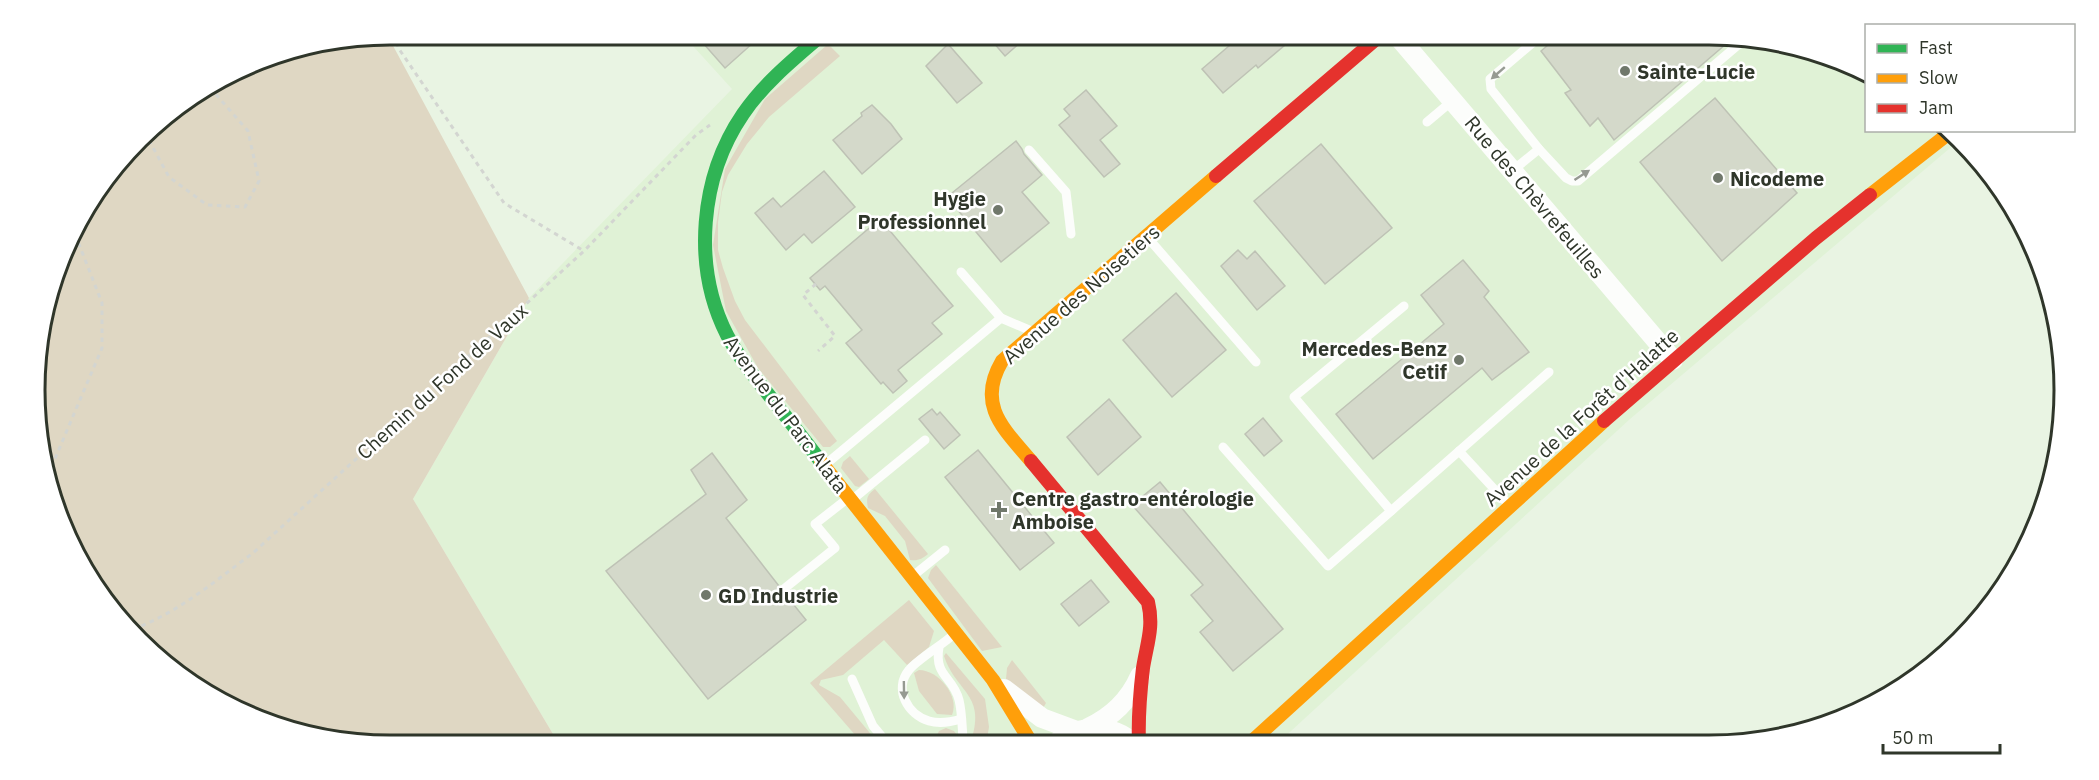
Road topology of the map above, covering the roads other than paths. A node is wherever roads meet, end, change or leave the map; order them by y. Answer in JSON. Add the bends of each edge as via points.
{"nodes":[{"id":1,"x":811,"y":45,"type":"edge"},
{"id":2,"x":1369,"y":45,"type":"edge"},
{"id":3,"x":1405,"y":45,"type":"edge"},
{"id":4,"x":1529,"y":45,"type":"edge"},
{"id":5,"x":1736,"y":46,"type":"edge"},
{"id":6,"x":1452,"y":101,"type":"junction"},
{"id":7,"x":1427,"y":122,"type":"dead end"},
{"id":8,"x":1943,"y":138,"type":"edge"},
{"id":9,"x":1539,"y":149,"type":"junction"},
{"id":10,"x":1029,"y":150,"type":"dead end"},
{"id":11,"x":1512,"y":171,"type":"junction"},
{"id":12,"x":1071,"y":234,"type":"dead end"},
{"id":13,"x":1147,"y":236,"type":"junction"},
{"id":14,"x":961,"y":272,"type":"dead end"},
{"id":15,"x":1404,"y":306,"type":"dead end"},
{"id":16,"x":1001,"y":318,"type":"junction"},
{"id":17,"x":1034,"y":332,"type":"junction"},
{"id":18,"x":1673,"y":360,"type":"junction"},
{"id":19,"x":1256,"y":362,"type":"dead end"},
{"id":20,"x":1549,"y":372,"type":"dead end"},
{"id":21,"x":925,"y":440,"type":"dead end"},
{"id":22,"x":1223,"y":447,"type":"dead end"},
{"id":23,"x":1459,"y":451,"type":"junction"},
{"id":24,"x":824,"y":465,"type":"junction"},
{"id":25,"x":850,"y":499,"type":"junction"},
{"id":26,"x":1509,"y":506,"type":"junction"},
{"id":27,"x":1391,"y":511,"type":"junction"},
{"id":28,"x":945,"y":550,"type":"dead end"},
{"id":29,"x":912,"y":576,"type":"junction"},
{"id":30,"x":784,"y":588,"type":"dead end"},
{"id":31,"x":956,"y":632,"type":"junction"},
{"id":32,"x":939,"y":647,"type":"junction"},
{"id":33,"x":1143,"y":669,"type":"junction"},
{"id":34,"x":852,"y":679,"type":"dead end"},
{"id":35,"x":993,"y":680,"type":"junction"},
{"id":36,"x":961,"y":719,"type":"junction"},
{"id":37,"x":1082,"y":730,"type":"junction"},
{"id":38,"x":880,"y":735,"type":"edge"},
{"id":39,"x":963,"y":735,"type":"edge"},
{"id":40,"x":1027,"y":735,"type":"edge"},
{"id":41,"x":1072,"y":735,"type":"edge"},
{"id":42,"x":1118,"y":735,"type":"edge"},
{"id":43,"x":1139,"y":735,"type":"edge"},
{"id":44,"x":1258,"y":735,"type":"edge"}],
"edges":[{"from":1,"to":24,"type":"street","name":"Avenue du Parc Alata","via":[[747,108],[724,146],[706,211],[706,262],[714,303],[736,353]]},
{"from":2,"to":13,"type":"street","name":"Avenue des Noisetiers","via":[[1172,208]]},
{"from":3,"to":6,"type":"street","name":"Rue des Chèvrefeuilles"},
{"from":4,"to":9,"type":"lane","one_way":true,"via":[[1489,83]]},
{"from":9,"to":5,"type":"lane","one_way":true,"via":[[1566,178],[1578,181]]},
{"from":6,"to":7,"type":"lane"},
{"from":6,"to":11,"type":"street","name":"Rue des Chèvrefeuilles"},
{"from":8,"to":18,"type":"street","name":"Avenue de la Forêt d'Halatte","via":[[1816,238]]},
{"from":9,"to":11,"type":"lane"},
{"from":10,"to":12,"type":"lane","via":[[1065,192]]},
{"from":11,"to":18,"type":"street","name":"Rue des Chèvrefeuilles"},
{"from":13,"to":17,"type":"street","name":"Avenue des Noisetiers"},
{"from":13,"to":19,"type":"lane"},
{"from":14,"to":16,"type":"lane"},
{"from":15,"to":27,"type":"lane","via":[[1294,397]]},
{"from":16,"to":17,"type":"lane"},
{"from":16,"to":24,"type":"lane"},
{"from":17,"to":33,"type":"street","name":"Avenue des Noisetiers","via":[[997,368],[991,385],[994,414],[1148,602],[1152,619]]},
{"from":18,"to":26,"type":"street","name":"Avenue de la Forêt d'Halatte"},
{"from":20,"to":23,"type":"lane"},
{"from":21,"to":25,"type":"lane"},
{"from":22,"to":27,"type":"lane","via":[[1328,566]]},
{"from":23,"to":26,"type":"lane"},
{"from":23,"to":27,"type":"lane"},
{"from":24,"to":25,"type":"street","name":"Avenue du Parc Alata"},
{"from":25,"to":29,"type":"street","name":"Avenue du Parc Alata"},
{"from":25,"to":30,"type":"lane","via":[[815,524],[835,548]]},
{"from":26,"to":44,"type":"street","name":"Avenue de la Forêt d'Halatte"},
{"from":28,"to":29,"type":"lane"},
{"from":29,"to":31,"type":"street","name":"Avenue du Parc Alata"},
{"from":31,"to":32,"type":"lane"},
{"from":31,"to":35,"type":"street","name":"Avenue du Parc Alata"},
{"from":32,"to":36,"type":"lane","via":[[937,664],[954,688]]},
{"from":32,"to":36,"type":"lane","one_way":true,"via":[[909,670],[904,679],[904,698],[918,716],[928,721]]},
{"from":33,"to":37,"type":"street","name":"Avenue des Noisetiers","via":[[1120,707],[1107,719]]},
{"from":33,"to":43,"type":"street","name":"Avenue des Noisetiers"},
{"from":34,"to":38,"type":"lane"},
{"from":35,"to":37,"type":"street","name":"Avenue du Parc Alata","via":[[1042,717]]},
{"from":35,"to":40,"type":"street","name":"Avenue du Parc Alata"},
{"from":36,"to":39,"type":"lane"},
{"from":37,"to":41,"type":"street","name":"Avenue des Noisetiers"},
{"from":37,"to":42,"type":"street","name":"Avenue du Parc Alata"}]}
